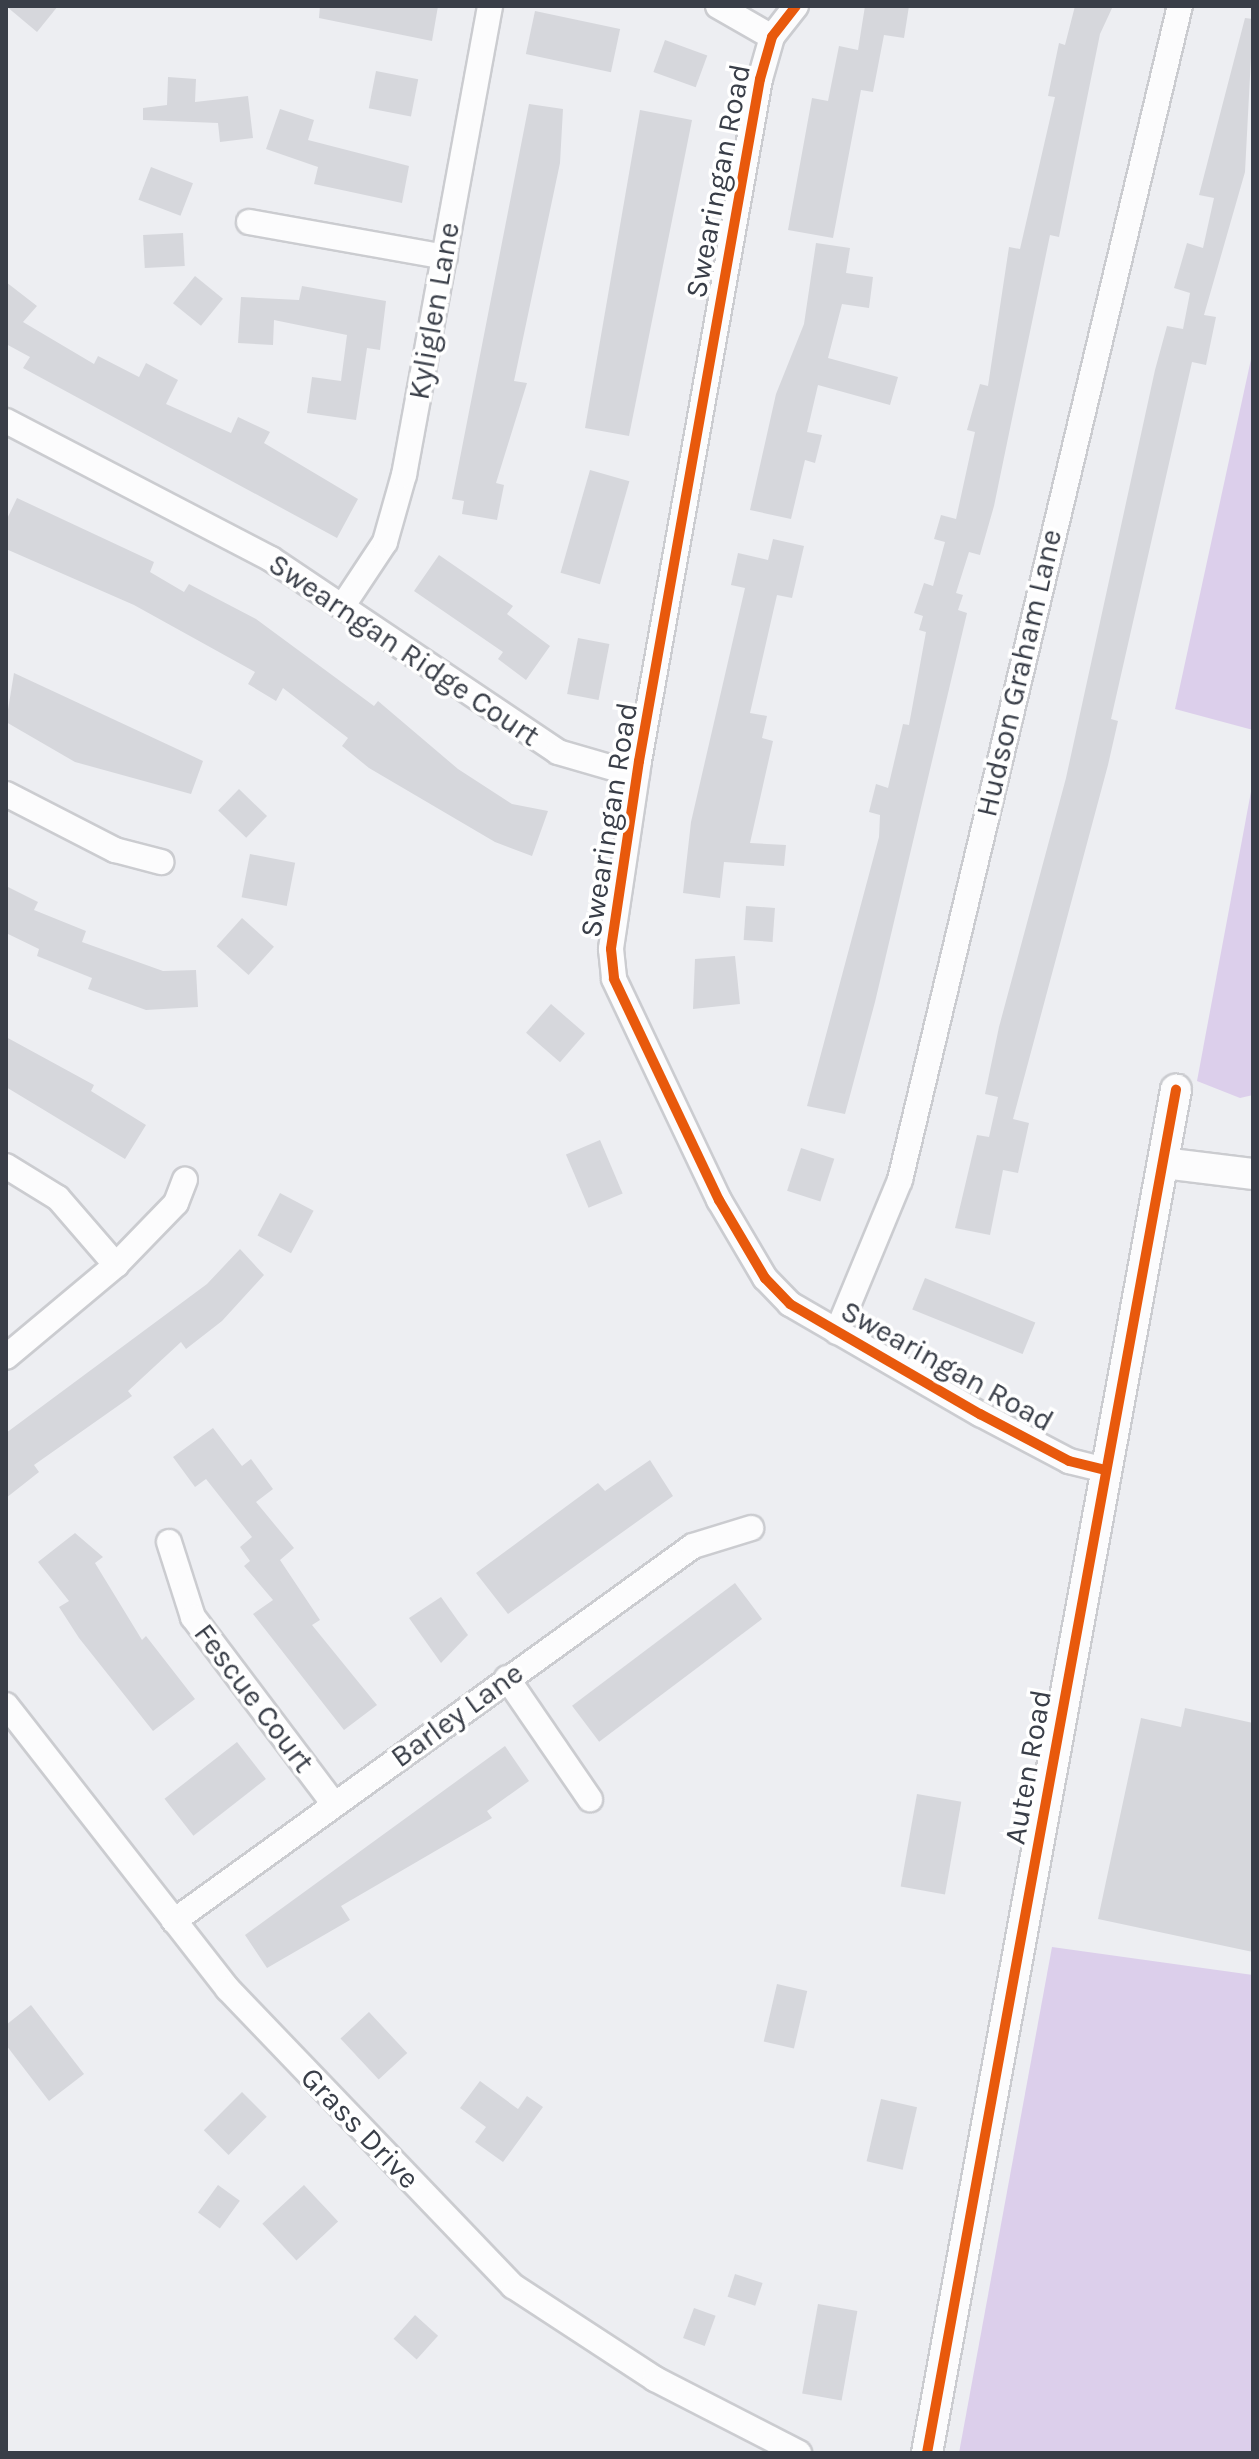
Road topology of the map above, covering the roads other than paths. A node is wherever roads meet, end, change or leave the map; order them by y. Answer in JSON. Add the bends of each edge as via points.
{"nodes":[{"id":1,"x":490,"y":6,"type":"edge"},
{"id":2,"x":718,"y":6,"type":"edge"},
{"id":3,"x":796,"y":6,"type":"edge"},
{"id":4,"x":1180,"y":6,"type":"edge"},
{"id":5,"x":772,"y":37,"type":"junction"},
{"id":6,"x":249,"y":222,"type":"dead end"},
{"id":7,"x":445,"y":257,"type":"junction"},
{"id":8,"x":6,"y":421,"type":"edge"},
{"id":9,"x":344,"y":604,"type":"junction"},
{"id":10,"x":637,"y":775,"type":"junction"},
{"id":11,"x":6,"y":794,"type":"edge"},
{"id":12,"x":161,"y":862,"type":"dead end"},
{"id":13,"x":1176,"y":1090,"type":"dead end"},
{"id":14,"x":1163,"y":1163,"type":"junction"},
{"id":15,"x":6,"y":1166,"type":"edge"},
{"id":16,"x":1253,"y":1174,"type":"edge"},
{"id":17,"x":185,"y":1180,"type":"dead end"},
{"id":18,"x":116,"y":1265,"type":"junction"},
{"id":19,"x":837,"y":1332,"type":"junction"},
{"id":20,"x":6,"y":1357,"type":"edge"},
{"id":21,"x":1106,"y":1470,"type":"junction"},
{"id":22,"x":751,"y":1528,"type":"dead end"},
{"id":23,"x":169,"y":1542,"type":"dead end"},
{"id":24,"x":507,"y":1678,"type":"junction"},
{"id":25,"x":6,"y":1705,"type":"edge"},
{"id":26,"x":590,"y":1799,"type":"dead end"},
{"id":27,"x":334,"y":1804,"type":"junction"},
{"id":28,"x":174,"y":1921,"type":"junction"},
{"id":29,"x":799,"y":2453,"type":"edge"},
{"id":30,"x":927,"y":2453,"type":"edge"}],
"edges":[{"from":1,"to":7,"type":"street","name":"Kyliglen Lane"},
{"from":2,"to":5,"type":"street"},
{"from":3,"to":5,"type":"street","name":"Swearingan Road"},
{"from":4,"to":19,"type":"street","name":"Hudson Graham Lane","via":[[900,1180]]},
{"from":5,"to":10,"type":"street","name":"Swearingan Road"},
{"from":6,"to":7,"type":"street"},
{"from":7,"to":9,"type":"street","name":"Kyliglen Lane","via":[[385,542]]},
{"from":8,"to":9,"type":"street","name":"Swearngan Ridge Court"},
{"from":9,"to":10,"type":"street","name":"Swearngan Ridge Court","via":[[515,728],[558,752]]},
{"from":10,"to":19,"type":"street","name":"Swearingan Road","via":[[611,949],[614,979],[748,1254],[790,1304]]},
{"from":11,"to":12,"type":"street","via":[[115,850]]},
{"from":13,"to":14,"type":"street","name":"Auten Road"},
{"from":14,"to":16,"type":"street"},
{"from":14,"to":21,"type":"street","name":"Auten Road"},
{"from":15,"to":18,"type":"street","via":[[58,1198]]},
{"from":17,"to":18,"type":"street","via":[[176,1203]]},
{"from":18,"to":20,"type":"street"},
{"from":19,"to":21,"type":"street","name":"Swearingan Road","via":[[1069,1461]]},
{"from":21,"to":30,"type":"street","name":"Auten Road"},
{"from":22,"to":24,"type":"street","name":"Barley Lane","via":[[693,1546]]},
{"from":23,"to":27,"type":"street","name":"Fescue Court","via":[[193,1617]]},
{"from":24,"to":26,"type":"street"},
{"from":24,"to":27,"type":"street","name":"Barley Lane"},
{"from":25,"to":28,"type":"street","name":"Grass Drive"},
{"from":27,"to":28,"type":"street","name":"Barley Lane"},
{"from":28,"to":29,"type":"street","name":"Grass Drive","via":[[228,1989],[513,2286],[655,2379]]}]}
